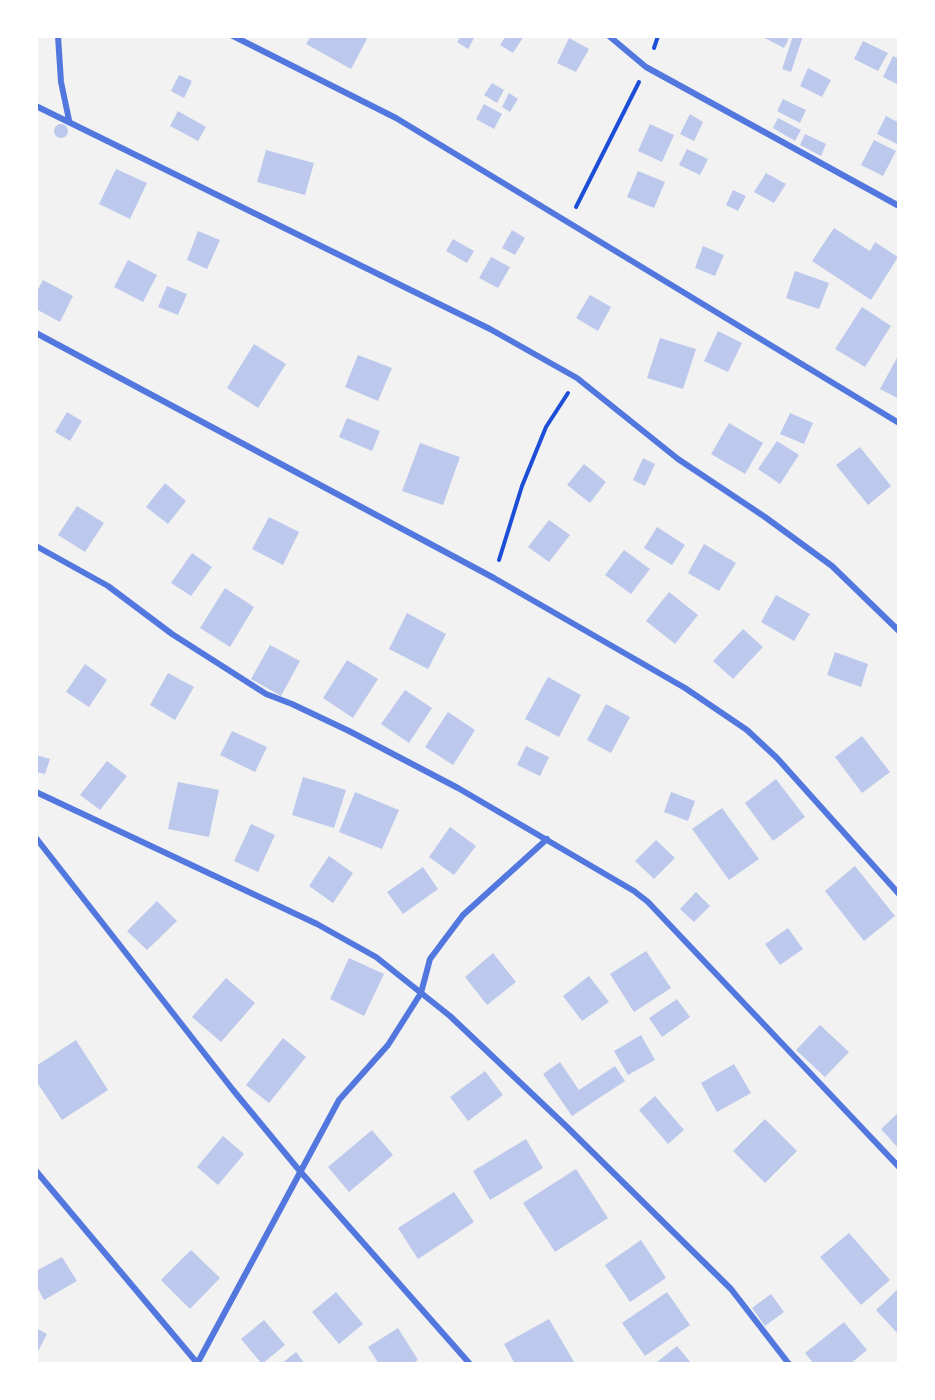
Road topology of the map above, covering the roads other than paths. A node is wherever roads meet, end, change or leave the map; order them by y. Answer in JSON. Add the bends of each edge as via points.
{"nodes":[{"id":1,"x":58,"y":36,"type":"edge"},
{"id":2,"x":233,"y":36,"type":"edge"},
{"id":3,"x":609,"y":36,"type":"edge"},
{"id":4,"x":36,"y":106,"type":"edge"},
{"id":5,"x":69,"y":120,"type":"junction"},
{"id":6,"x":899,"y":206,"type":"edge"},
{"id":7,"x":36,"y":333,"type":"edge"},
{"id":8,"x":899,"y":423,"type":"edge"},
{"id":9,"x":36,"y":546,"type":"edge"},
{"id":10,"x":899,"y":632,"type":"edge"},
{"id":11,"x":36,"y":792,"type":"edge"},
{"id":12,"x":36,"y":838,"type":"edge"},
{"id":13,"x":547,"y":839,"type":"junction"},
{"id":14,"x":899,"y":894,"type":"edge"},
{"id":15,"x":420,"y":993,"type":"junction"},
{"id":16,"x":899,"y":1167,"type":"edge"},
{"id":17,"x":299,"y":1170,"type":"junction"},
{"id":18,"x":36,"y":1171,"type":"edge"},
{"id":19,"x":197,"y":1364,"type":"edge"},
{"id":20,"x":470,"y":1364,"type":"edge"},
{"id":21,"x":789,"y":1364,"type":"edge"}],
"edges":[{"from":1,"to":5,"type":"street"},
{"from":2,"to":8,"type":"street","via":[[396,118]]},
{"from":3,"to":6,"type":"street","via":[[646,67]]},
{"from":4,"to":5,"type":"street"},
{"from":5,"to":10,"type":"street","via":[[490,329],[577,378],[678,459],[832,566]]},
{"from":7,"to":14,"type":"street","via":[[494,578],[685,688],[747,730],[777,758]]},
{"from":9,"to":13,"type":"street","via":[[108,586],[172,634],[266,694],[349,731]]},
{"from":11,"to":15,"type":"street","via":[[317,924],[376,957]]},
{"from":12,"to":17,"type":"street"},
{"from":13,"to":15,"type":"street","via":[[463,915],[430,959]]},
{"from":13,"to":16,"type":"street","via":[[648,902]]},
{"from":15,"to":17,"type":"street","via":[[388,1045],[339,1100]]},
{"from":15,"to":21,"type":"street","via":[[450,1016],[567,1127],[730,1289]]},
{"from":17,"to":19,"type":"street"},
{"from":17,"to":20,"type":"street"},
{"from":18,"to":19,"type":"street"}]}
